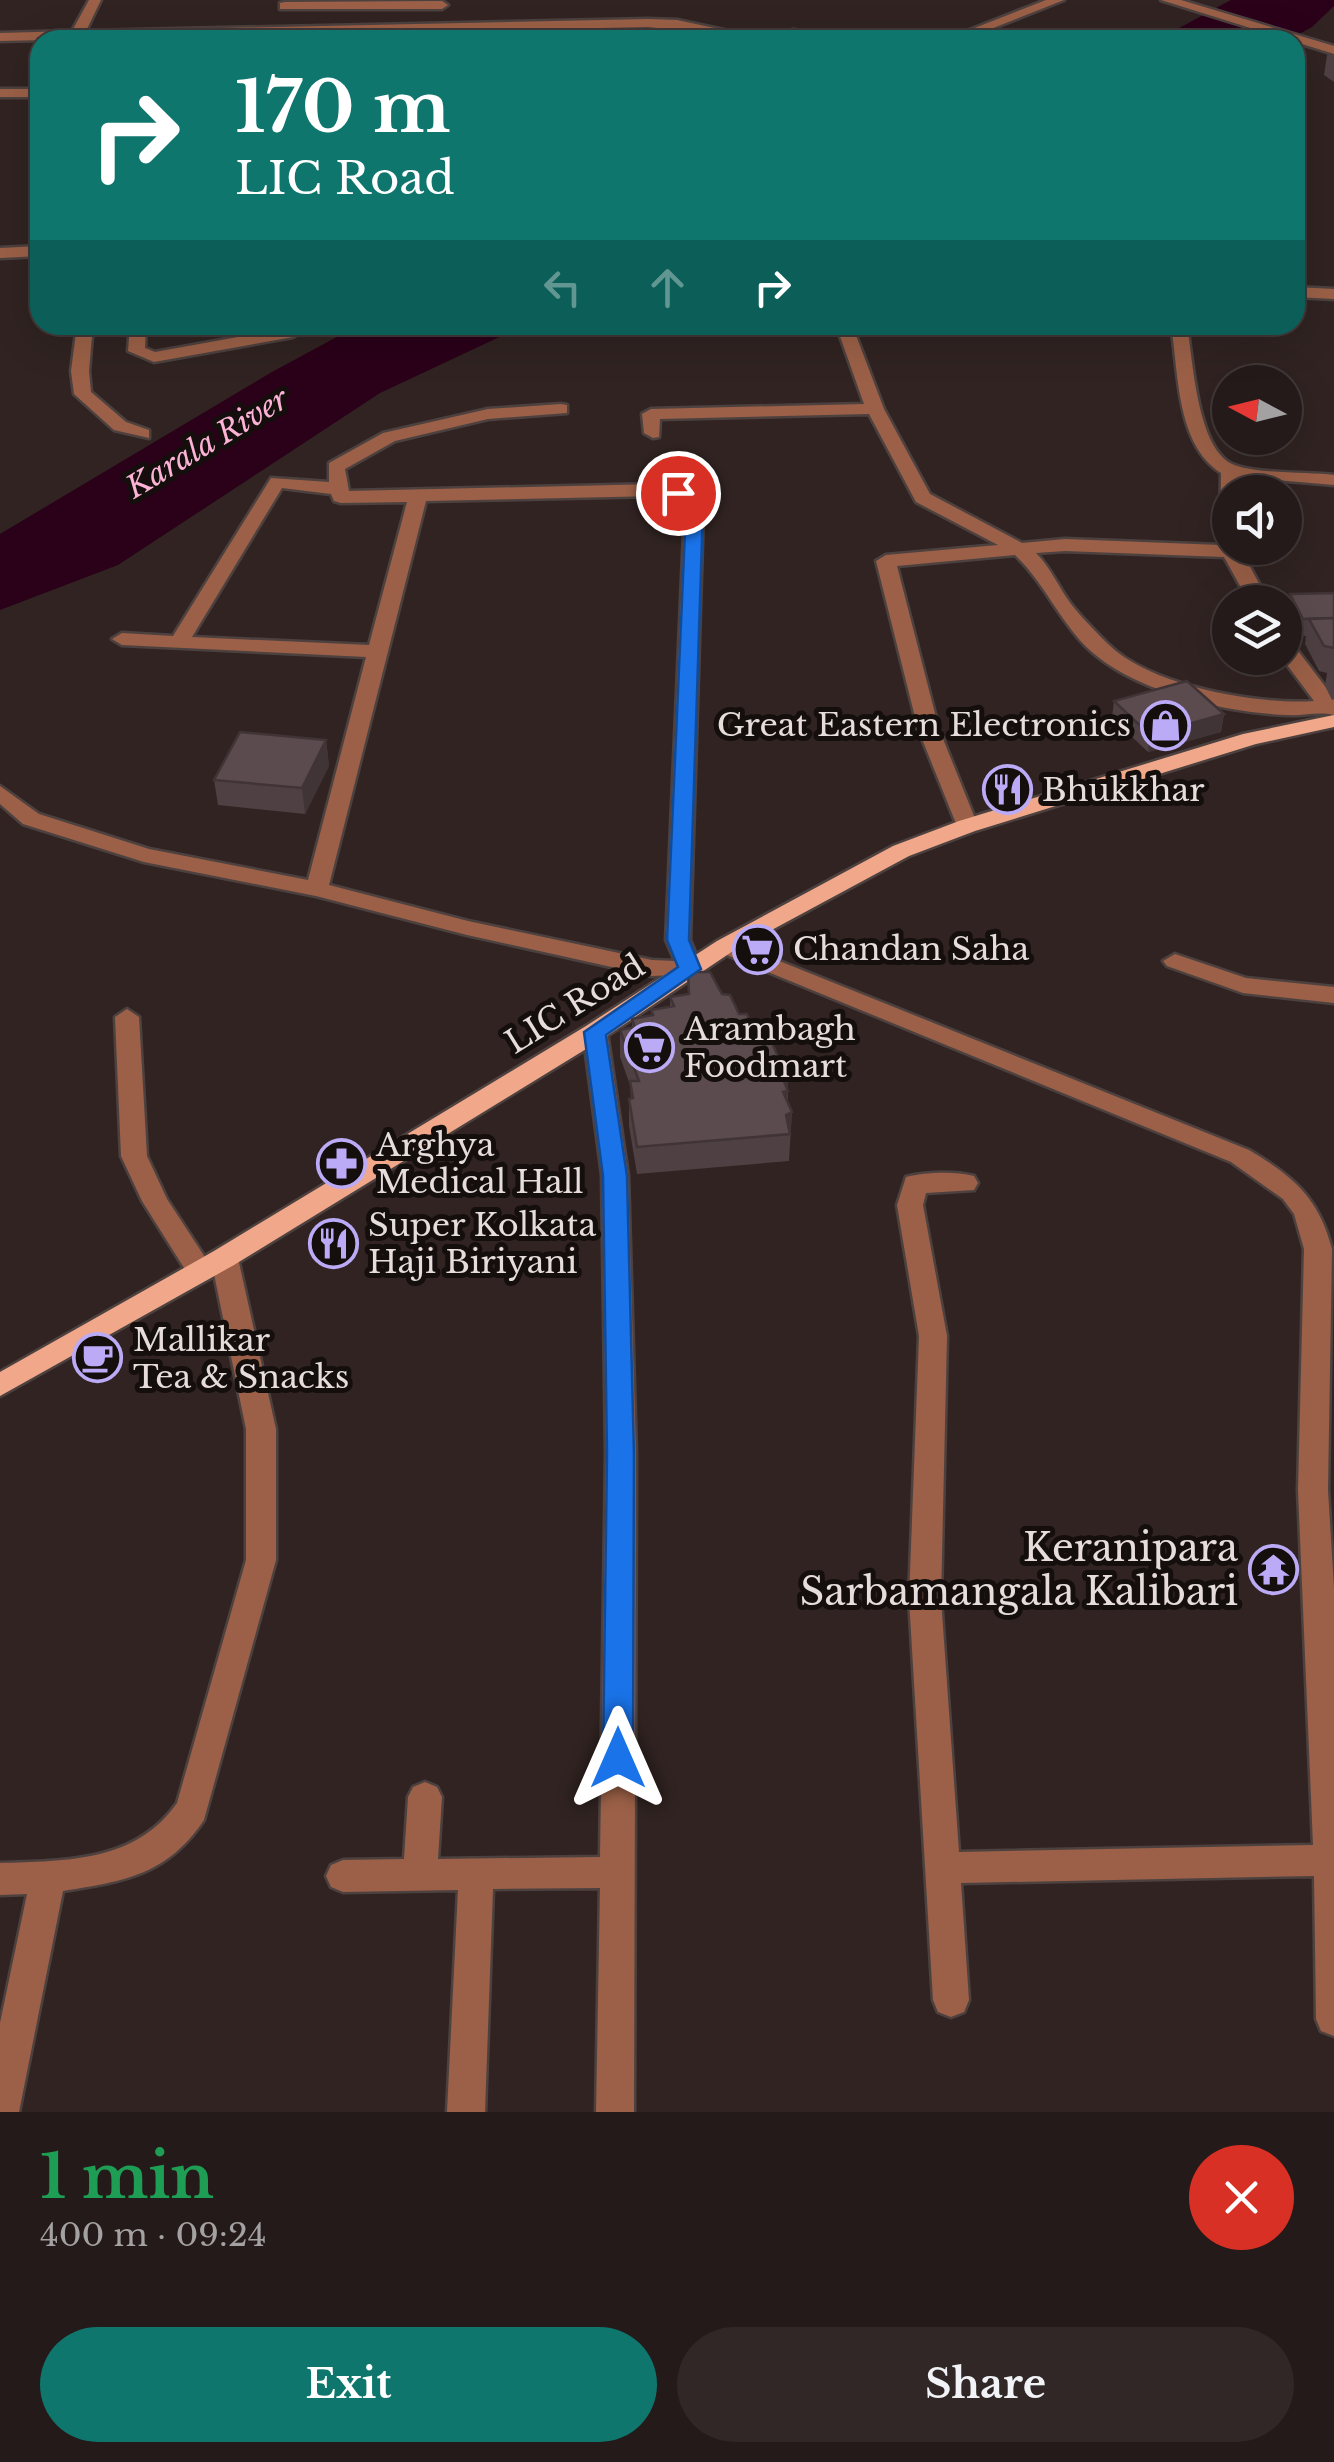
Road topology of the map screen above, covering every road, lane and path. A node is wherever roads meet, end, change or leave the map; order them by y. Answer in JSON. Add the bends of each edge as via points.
{"nodes":[{"id":1,"x":95,"y":0,"type":"edge"},
{"id":2,"x":1041,"y":0,"type":"edge"},
{"id":3,"x":1058,"y":0,"type":"edge"},
{"id":4,"x":1167,"y":0,"type":"edge"},
{"id":5,"x":286,"y":3,"type":"edge"},
{"id":6,"x":442,"y":5,"type":"dead end"},
{"id":7,"x":1018,"y":11,"type":"junction"},
{"id":8,"x":662,"y":24,"type":"junction"},
{"id":9,"x":80,"y":30,"type":"edge"},
{"id":10,"x":282,"y":30,"type":"joint"},
{"id":11,"x":656,"y":30,"type":"edge"},
{"id":12,"x":700,"y":30,"type":"edge"},
{"id":13,"x":963,"y":30,"type":"edge"},
{"id":14,"x":973,"y":30,"type":"edge"},
{"id":15,"x":1269,"y":30,"type":"edge"},
{"id":16,"x":0,"y":36,"type":"edge"},
{"id":17,"x":30,"y":36,"type":"edge"},
{"id":18,"x":0,"y":93,"type":"edge"},
{"id":19,"x":30,"y":93,"type":"edge"},
{"id":20,"x":30,"y":253,"type":"edge"},
{"id":21,"x":0,"y":255,"type":"edge"},
{"id":22,"x":1305,"y":293,"type":"edge"},
{"id":23,"x":1334,"y":294,"type":"edge"},
{"id":24,"x":84,"y":335,"type":"edge"},
{"id":25,"x":137,"y":335,"type":"edge"},
{"id":26,"x":276,"y":335,"type":"edge"},
{"id":27,"x":848,"y":335,"type":"edge"},
{"id":28,"x":1181,"y":335,"type":"edge"},
{"id":29,"x":875,"y":408,"type":"junction"},
{"id":30,"x":562,"y":410,"type":"dead end"},
{"id":31,"x":653,"y":433,"type":"dead end"},
{"id":32,"x":143,"y":434,"type":"dead end"},
{"id":33,"x":1230,"y":471,"type":"junction"},
{"id":34,"x":1230,"y":475,"type":"edge"},
{"id":35,"x":1334,"y":480,"type":"edge"},
{"id":36,"x":339,"y":489,"type":"junction"},
{"id":37,"x":418,"y":496,"type":"junction"},
{"id":38,"x":1021,"y":550,"type":"junction"},
{"id":39,"x":1212,"y":550,"type":"edge"},
{"id":40,"x":122,"y":639,"type":"dead end"},
{"id":41,"x":179,"y":642,"type":"junction"},
{"id":42,"x":379,"y":652,"type":"junction"},
{"id":43,"x":1302,"y":671,"type":"edge"},
{"id":44,"x":1332,"y":712,"type":"edge"},
{"id":45,"x":0,"y":793,"type":"edge"},
{"id":46,"x":967,"y":826,"type":"junction"},
{"id":47,"x":317,"y":889,"type":"junction"},
{"id":48,"x":724,"y":946,"type":"junction"},
{"id":49,"x":1175,"y":961,"type":"dead end"},
{"id":50,"x":690,"y":969,"type":"junction"},
{"id":51,"x":1334,"y":995,"type":"edge"},
{"id":52,"x":126,"y":1018,"type":"dead end"},
{"id":53,"x":595,"y":1032,"type":"junction"},
{"id":54,"x":965,"y":1183,"type":"dead end"},
{"id":55,"x":1326,"y":1250,"type":"edge"},
{"id":56,"x":213,"y":1265,"type":"junction"},
{"id":57,"x":0,"y":1385,"type":"edge"},
{"id":58,"x":1323,"y":1490,"type":"edge"},
{"id":59,"x":1331,"y":1780,"type":"edge"},
{"id":60,"x":426,"y":1797,"type":"dead end"},
{"id":61,"x":1330,"y":1860,"type":"junction"},
{"id":62,"x":940,"y":1868,"type":"junction"},
{"id":63,"x":617,"y":1872,"type":"junction"},
{"id":64,"x":476,"y":1874,"type":"junction"},
{"id":65,"x":420,"y":1875,"type":"junction"},
{"id":66,"x":343,"y":1876,"type":"dead end"},
{"id":67,"x":48,"y":1877,"type":"junction"},
{"id":68,"x":0,"y":1878,"type":"edge"},
{"id":69,"x":952,"y":2000,"type":"dead end"},
{"id":70,"x":1334,"y":2019,"type":"edge"},
{"id":71,"x":0,"y":2112,"type":"edge"},
{"id":72,"x":466,"y":2112,"type":"edge"},
{"id":73,"x":615,"y":2112,"type":"edge"}],
"edges":[{"from":1,"to":9,"type":"street"},
{"from":2,"to":7,"type":"street"},
{"from":3,"to":7,"type":"street"},
{"from":4,"to":15,"type":"street"},
{"from":5,"to":6,"type":"street"},
{"from":5,"to":10,"type":"street"},
{"from":7,"to":13,"type":"street"},
{"from":7,"to":14,"type":"street"},
{"from":8,"to":10,"type":"street"},
{"from":8,"to":11,"type":"street"},
{"from":8,"to":12,"type":"street"},
{"from":16,"to":17,"type":"street"},
{"from":18,"to":19,"type":"street"},
{"from":20,"to":21,"type":"street"},
{"from":22,"to":23,"type":"street"},
{"from":24,"to":32,"type":"street","via":[[84,394],[120,426]]},
{"from":25,"to":26,"type":"street","via":[[136,351],[154,357]]},
{"from":27,"to":29,"type":"street"},
{"from":28,"to":33,"type":"street","via":[[1197,433],[1210,458]]},
{"from":29,"to":31,"type":"street","via":[[650,414]]},
{"from":29,"to":38,"type":"street","via":[[924,498]]},
{"from":30,"to":36,"type":"street","via":[[488,414],[389,436],[335,468]]},
{"from":33,"to":34,"type":"street"},
{"from":33,"to":35,"type":"street"},
{"from":36,"to":37,"type":"street","via":[[341,497]]},
{"from":36,"to":41,"type":"street","via":[[277,482]]},
{"from":37,"to":42,"type":"street"},
{"from":37,"to":50,"type":"street","via":[[658,490],[693,504],[678,940]]},
{"from":38,"to":39,"type":"street","via":[[1065,544]]},
{"from":38,"to":44,"type":"street","via":[[1090,640],[1122,664],[1214,699]]},
{"from":38,"to":46,"type":"street","via":[[886,561],[921,705]]},
{"from":40,"to":41,"type":"street"},
{"from":41,"to":42,"type":"street"},
{"from":42,"to":47,"type":"street"},
{"from":43,"to":44,"type":"street"},
{"from":44,"to":46,"type":"main road","name":"LIC Road"},
{"from":45,"to":47,"type":"street","via":[[31,819],[78,837]]},
{"from":46,"to":48,"type":"main road","name":"LIC Road","via":[[901,850]]},
{"from":47,"to":50,"type":"street","via":[[652,968]]},
{"from":48,"to":50,"type":"main road","name":"LIC Road"},
{"from":48,"to":55,"type":"street","via":[[1240,1156],[1289,1187]]},
{"from":49,"to":51,"type":"street","via":[[1242,985]]},
{"from":50,"to":53,"type":"main road","name":"LIC Road"},
{"from":52,"to":56,"type":"street","via":[[134,1156],[142,1179]]},
{"from":53,"to":56,"type":"main road","name":"LIC Road"},
{"from":53,"to":63,"type":"street","via":[[615,1176],[621,1454]]},
{"from":54,"to":62,"type":"street","via":[[915,1184],[910,1205],[933,1336],[925,1600]]},
{"from":55,"to":58,"type":"street"},
{"from":56,"to":57,"type":"main road","name":"LIC Road"},
{"from":56,"to":67,"type":"street","via":[[261,1430],[261,1560],[182,1828],[135,1863]]},
{"from":58,"to":59,"type":"street"},
{"from":59,"to":61,"type":"street"},
{"from":60,"to":65,"type":"street"},
{"from":61,"to":62,"type":"street"},
{"from":61,"to":70,"type":"street"},
{"from":62,"to":69,"type":"street"},
{"from":63,"to":64,"type":"street"},
{"from":63,"to":73,"type":"street"},
{"from":64,"to":65,"type":"street"},
{"from":64,"to":72,"type":"street"},
{"from":65,"to":66,"type":"street"},
{"from":67,"to":68,"type":"street"},
{"from":67,"to":71,"type":"street"}]}
